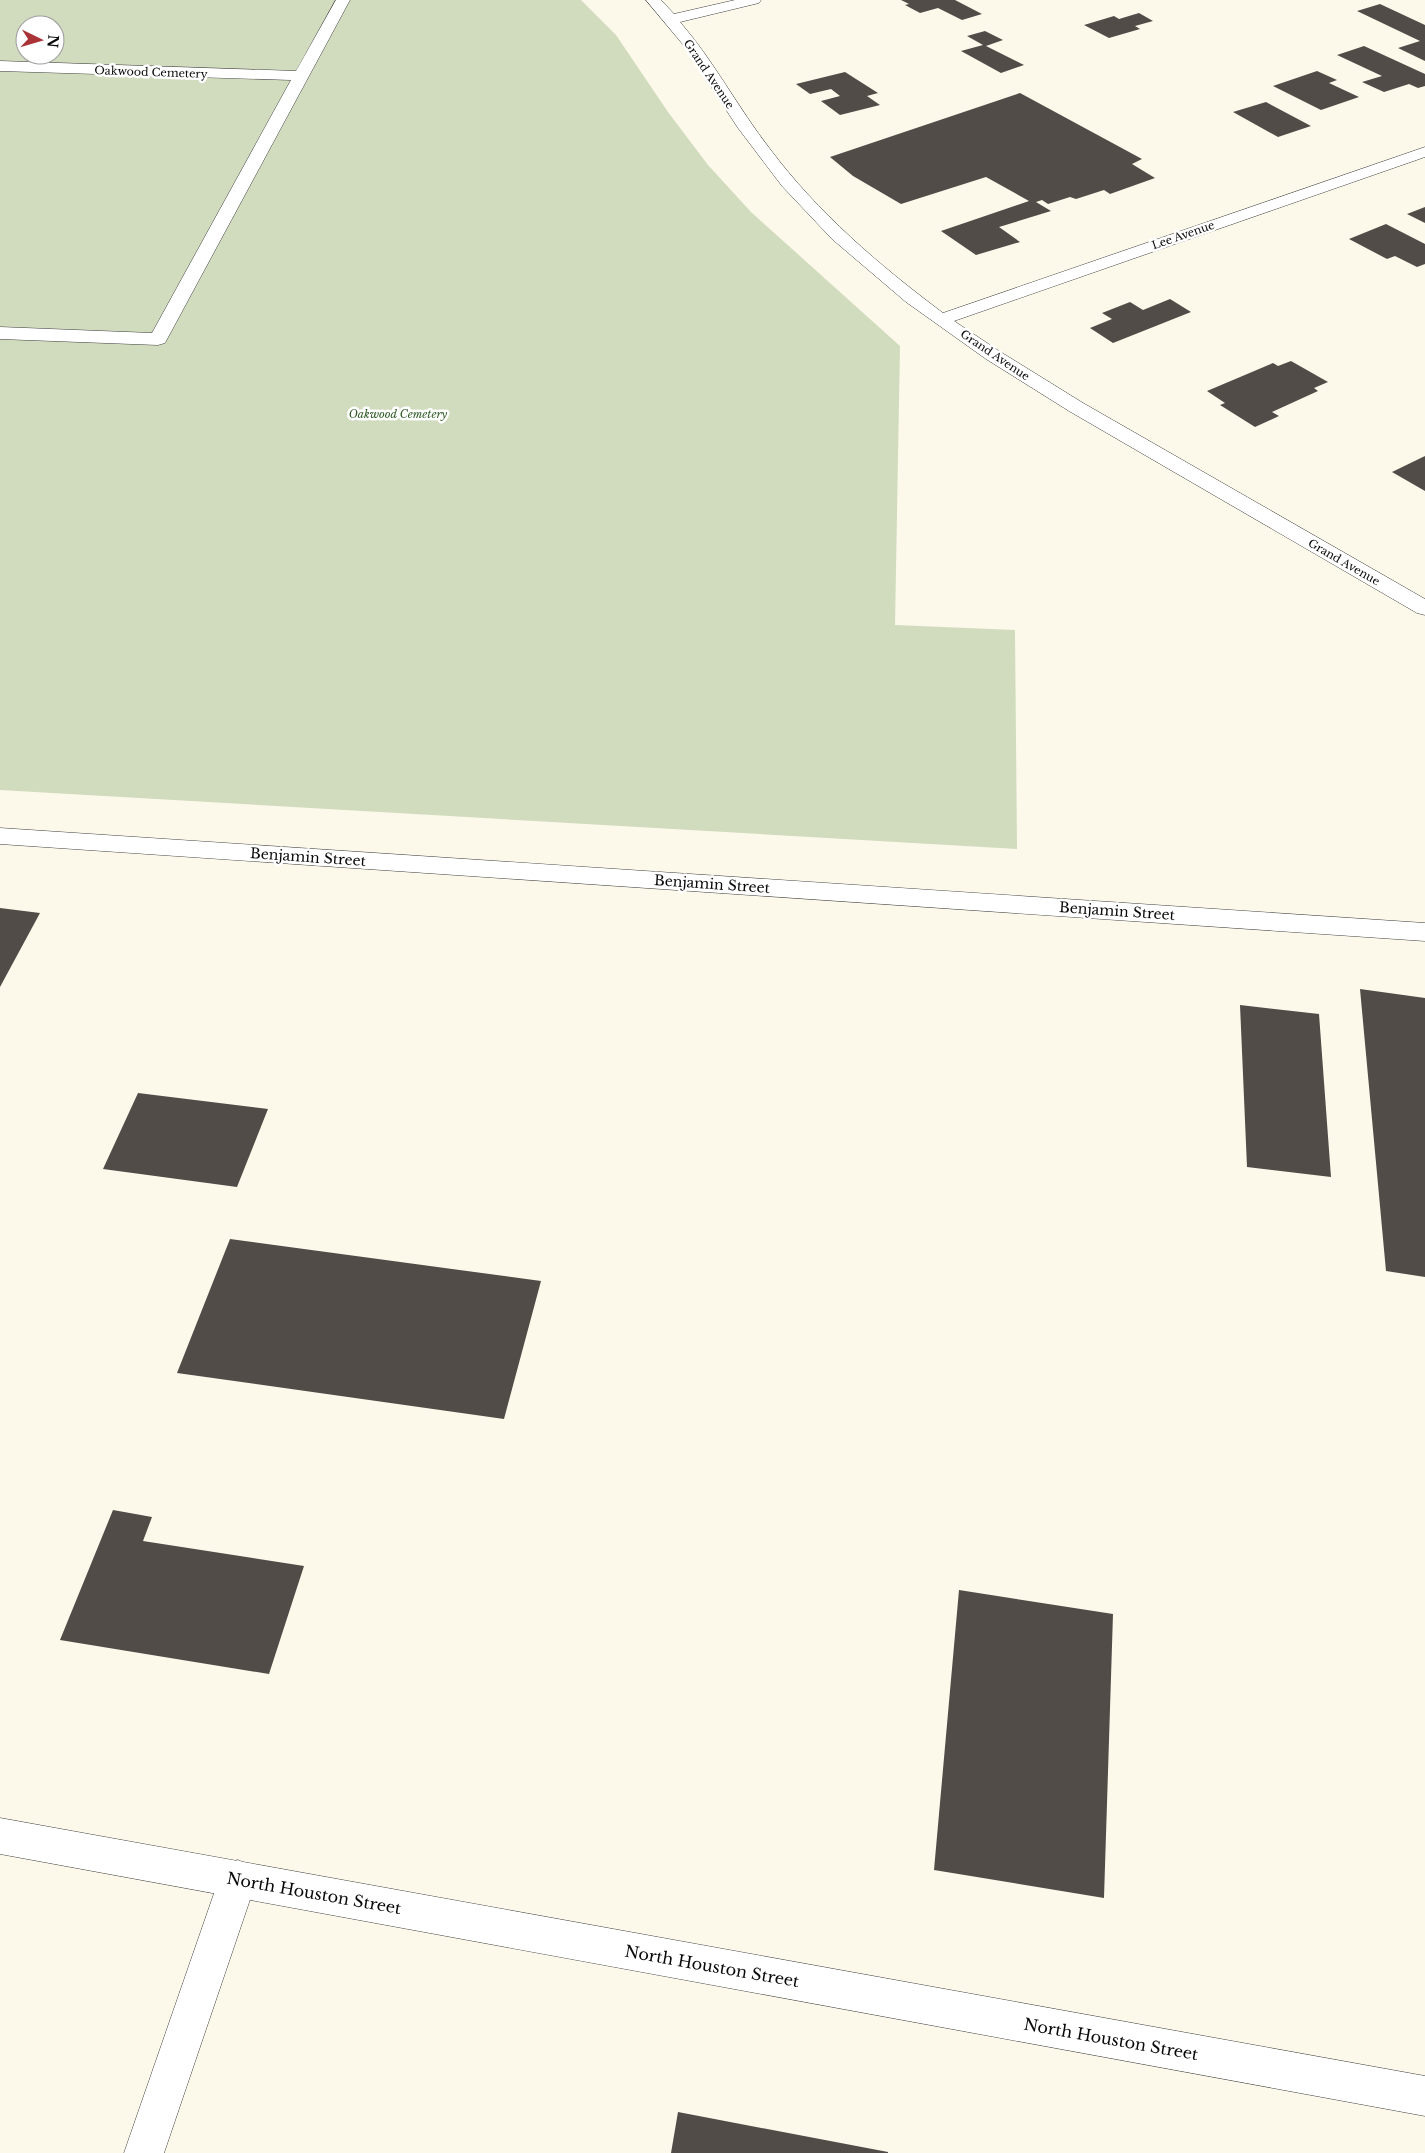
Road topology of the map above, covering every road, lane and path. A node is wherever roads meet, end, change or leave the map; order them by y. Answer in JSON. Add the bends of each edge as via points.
{"nodes":[{"id":1,"x":343,"y":0,"type":"edge"},
{"id":2,"x":653,"y":0,"type":"edge"},
{"id":3,"x":754,"y":0,"type":"edge"},
{"id":4,"x":673,"y":19,"type":"junction"},
{"id":5,"x":0,"y":66,"type":"edge"},
{"id":6,"x":302,"y":76,"type":"junction"},
{"id":7,"x":1425,"y":152,"type":"edge"},
{"id":8,"x":942,"y":319,"type":"junction"},
{"id":9,"x":0,"y":333,"type":"edge"},
{"id":10,"x":1425,"y":608,"type":"edge"},
{"id":11,"x":0,"y":836,"type":"edge"},
{"id":12,"x":1425,"y":932,"type":"edge"},
{"id":13,"x":0,"y":1836,"type":"edge"},
{"id":14,"x":238,"y":1879,"type":"junction"},
{"id":15,"x":1425,"y":2096,"type":"edge"},
{"id":16,"x":144,"y":2153,"type":"edge"}],
"edges":[{"from":1,"to":6,"type":"street"},
{"from":2,"to":4,"type":"street","name":"Grand Avenue"},
{"from":3,"to":4,"type":"street"},
{"from":4,"to":8,"type":"street","name":"Grand Avenue","via":[[743,125],[800,196],[880,273]]},
{"from":5,"to":6,"type":"street","name":"Oakwood Cemetery"},
{"from":6,"to":9,"type":"street","via":[[158,339]]},
{"from":7,"to":8,"type":"street","name":"Lee Avenue"},
{"from":8,"to":10,"type":"street","name":"Grand Avenue","via":[[1018,372],[1098,421]]},
{"from":11,"to":12,"type":"street","name":"Benjamin Street"},
{"from":13,"to":14,"type":"street","name":"North Houston Street"},
{"from":14,"to":15,"type":"street","name":"North Houston Street"},
{"from":14,"to":16,"type":"street"}]}
